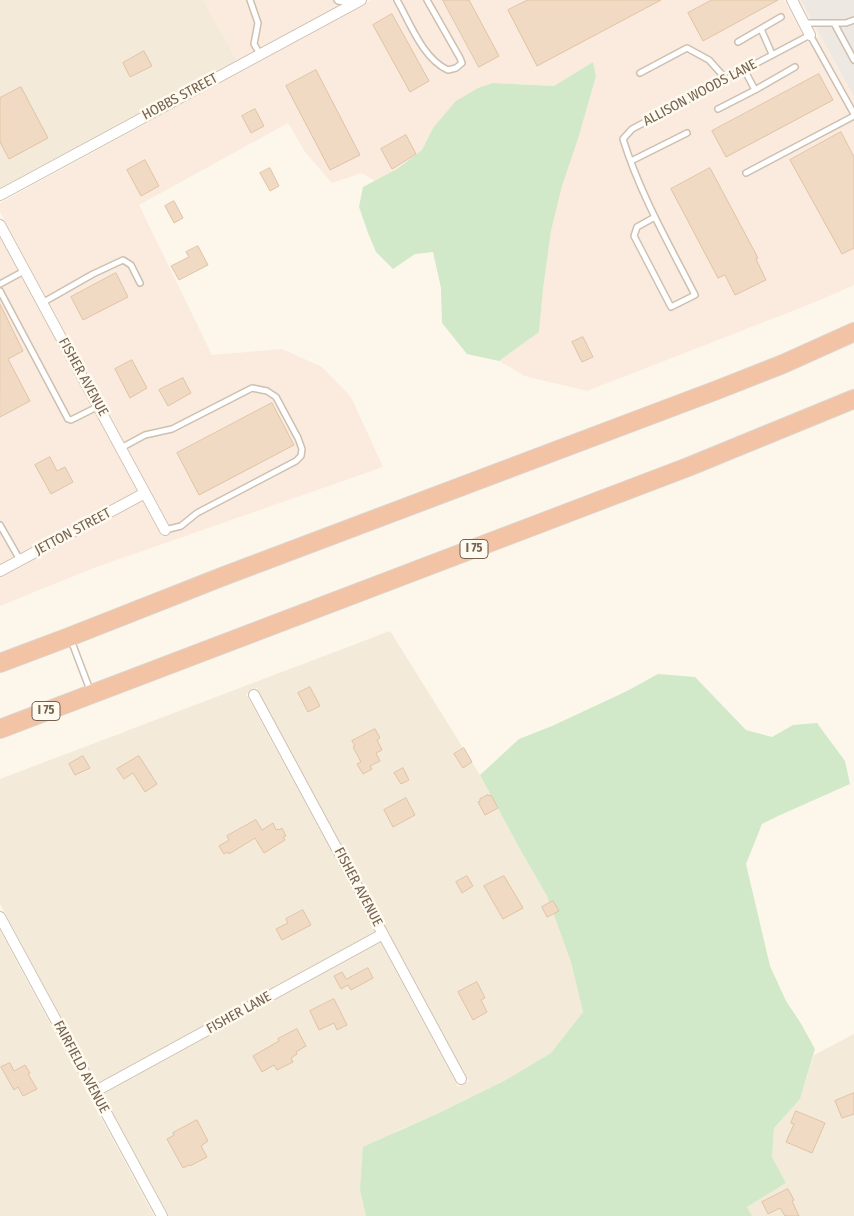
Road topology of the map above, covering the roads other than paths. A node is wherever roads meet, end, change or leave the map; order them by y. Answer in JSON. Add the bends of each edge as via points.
{"nodes":[{"id":1,"x":250,"y":0,"type":"edge"},
{"id":2,"x":338,"y":0,"type":"edge"},
{"id":3,"x":397,"y":0,"type":"edge"},
{"id":4,"x":428,"y":0,"type":"edge"},
{"id":5,"x":792,"y":0,"type":"edge"},
{"id":6,"x":357,"y":1,"type":"edge"},
{"id":7,"x":781,"y":17,"type":"dead end"},
{"id":8,"x":854,"y":20,"type":"edge"},
{"id":9,"x":804,"y":23,"type":"junction"},
{"id":10,"x":834,"y":23,"type":"junction"},
{"id":11,"x":760,"y":29,"type":"junction"},
{"id":12,"x":810,"y":35,"type":"junction"},
{"id":13,"x":738,"y":42,"type":"dead end"},
{"id":14,"x":260,"y":54,"type":"junction"},
{"id":15,"x":772,"y":54,"type":"junction"},
{"id":16,"x":854,"y":60,"type":"edge"},
{"id":17,"x":795,"y":67,"type":"dead end"},
{"id":18,"x":744,"y":69,"type":"junction"},
{"id":19,"x":640,"y":73,"type":"dead end"},
{"id":20,"x":726,"y":79,"type":"junction"},
{"id":21,"x":755,"y":90,"type":"junction"},
{"id":22,"x":718,"y":109,"type":"dead end"},
{"id":23,"x":854,"y":115,"type":"edge"},
{"id":24,"x":687,"y":133,"type":"dead end"},
{"id":25,"x":630,"y":161,"type":"junction"},
{"id":26,"x":746,"y":173,"type":"dead end"},
{"id":27,"x":0,"y":195,"type":"edge"},
{"id":28,"x":655,"y":216,"type":"junction"},
{"id":29,"x":0,"y":225,"type":"edge"},
{"id":30,"x":25,"y":270,"type":"junction"},
{"id":31,"x":140,"y":283,"type":"dead end"},
{"id":32,"x":0,"y":284,"type":"edge"},
{"id":33,"x":0,"y":291,"type":"edge"},
{"id":34,"x":42,"y":303,"type":"junction"},
{"id":35,"x":854,"y":332,"type":"edge"},
{"id":36,"x":854,"y":400,"type":"edge"},
{"id":37,"x":99,"y":406,"type":"junction"},
{"id":38,"x":121,"y":448,"type":"junction"},
{"id":39,"x":145,"y":493,"type":"junction"},
{"id":40,"x":0,"y":525,"type":"edge"},
{"id":41,"x":165,"y":530,"type":"joint"},
{"id":42,"x":20,"y":560,"type":"junction"},
{"id":43,"x":0,"y":571,"type":"edge"},
{"id":44,"x":70,"y":637,"type":"junction"},
{"id":45,"x":0,"y":663,"type":"edge"},
{"id":46,"x":91,"y":694,"type":"junction"},
{"id":47,"x":254,"y":695,"type":"dead end"},
{"id":48,"x":0,"y":728,"type":"edge"},
{"id":49,"x":0,"y":917,"type":"edge"},
{"id":50,"x":383,"y":934,"type":"junction"},
{"id":51,"x":461,"y":1079,"type":"dead end"},
{"id":52,"x":94,"y":1092,"type":"junction"},
{"id":53,"x":162,"y":1216,"type":"edge"}],
"edges":[{"from":1,"to":14,"type":"lane","via":[[258,23],[254,44]]},
{"from":2,"to":6,"type":"lane"},
{"from":3,"to":4,"type":"lane","via":[[432,59],[442,68],[456,68],[462,63],[460,58]]},
{"from":5,"to":9,"type":"street"},
{"from":6,"to":14,"type":"street","name":"HOBBS STREET"},
{"from":7,"to":11,"type":"lane"},
{"from":8,"to":10,"type":"lane"},
{"from":9,"to":10,"type":"lane"},
{"from":9,"to":12,"type":"street"},
{"from":10,"to":16,"type":"lane"},
{"from":11,"to":13,"type":"lane"},
{"from":11,"to":15,"type":"lane"},
{"from":12,"to":15,"type":"lane","name":"ALLISON WOODS LANE"},
{"from":12,"to":23,"type":"lane"},
{"from":14,"to":27,"type":"street","name":"HOBBS STREET"},
{"from":15,"to":18,"type":"lane","name":"ALLISON WOODS LANE"},
{"from":17,"to":21,"type":"lane"},
{"from":18,"to":20,"type":"lane","name":"ALLISON WOODS LANE"},
{"from":18,"to":21,"type":"lane"},
{"from":19,"to":20,"type":"lane","via":[[687,48],[709,60]]},
{"from":20,"to":25,"type":"lane","name":"ALLISON WOODS LANE","via":[[632,129],[623,139]]},
{"from":21,"to":22,"type":"lane"},
{"from":23,"to":26,"type":"lane"},
{"from":24,"to":25,"type":"lane"},
{"from":25,"to":28,"type":"lane","name":"ALLISON WOODS LANE"},
{"from":28,"to":28,"type":"lane","name":"ALLISON WOODS LANE","via":[[695,294],[671,307],[634,236],[637,227]]},
{"from":29,"to":30,"type":"street","name":"FISHER AVENUE"},
{"from":30,"to":32,"type":"lane"},
{"from":30,"to":34,"type":"street","name":"FISHER AVENUE"},
{"from":31,"to":34,"type":"lane","via":[[131,265],[123,260]]},
{"from":33,"to":37,"type":"lane","via":[[68,419]]},
{"from":34,"to":37,"type":"street","name":"FISHER AVENUE"},
{"from":35,"to":44,"type":"highway","via":[[717,390]]},
{"from":36,"to":46,"type":"highway","number":"I 75","via":[[688,467]]},
{"from":37,"to":38,"type":"street","name":"FISHER AVENUE"},
{"from":38,"to":39,"type":"street","name":"FISHER AVENUE"},
{"from":38,"to":41,"type":"lane","via":[[144,436],[172,429],[252,388],[267,391],[276,398],[298,438],[302,449],[296,461],[197,513],[182,526]]},
{"from":39,"to":41,"type":"street","name":"FISHER AVENUE"},
{"from":39,"to":42,"type":"street","name":"JETTON STREET"},
{"from":40,"to":42,"type":"lane"},
{"from":42,"to":43,"type":"street","name":"JETTON STREET"},
{"from":44,"to":45,"type":"highway"},
{"from":44,"to":46,"type":"lane"},
{"from":46,"to":48,"type":"highway","number":"I 75"},
{"from":47,"to":50,"type":"street","name":"FISHER AVENUE"},
{"from":49,"to":52,"type":"street","name":"FAIRFIELD AVENUE"},
{"from":50,"to":51,"type":"street","name":"FISHER AVENUE"},
{"from":50,"to":52,"type":"street","name":"FISHER LANE"},
{"from":52,"to":53,"type":"street","name":"FAIRFIELD AVENUE"}]}
